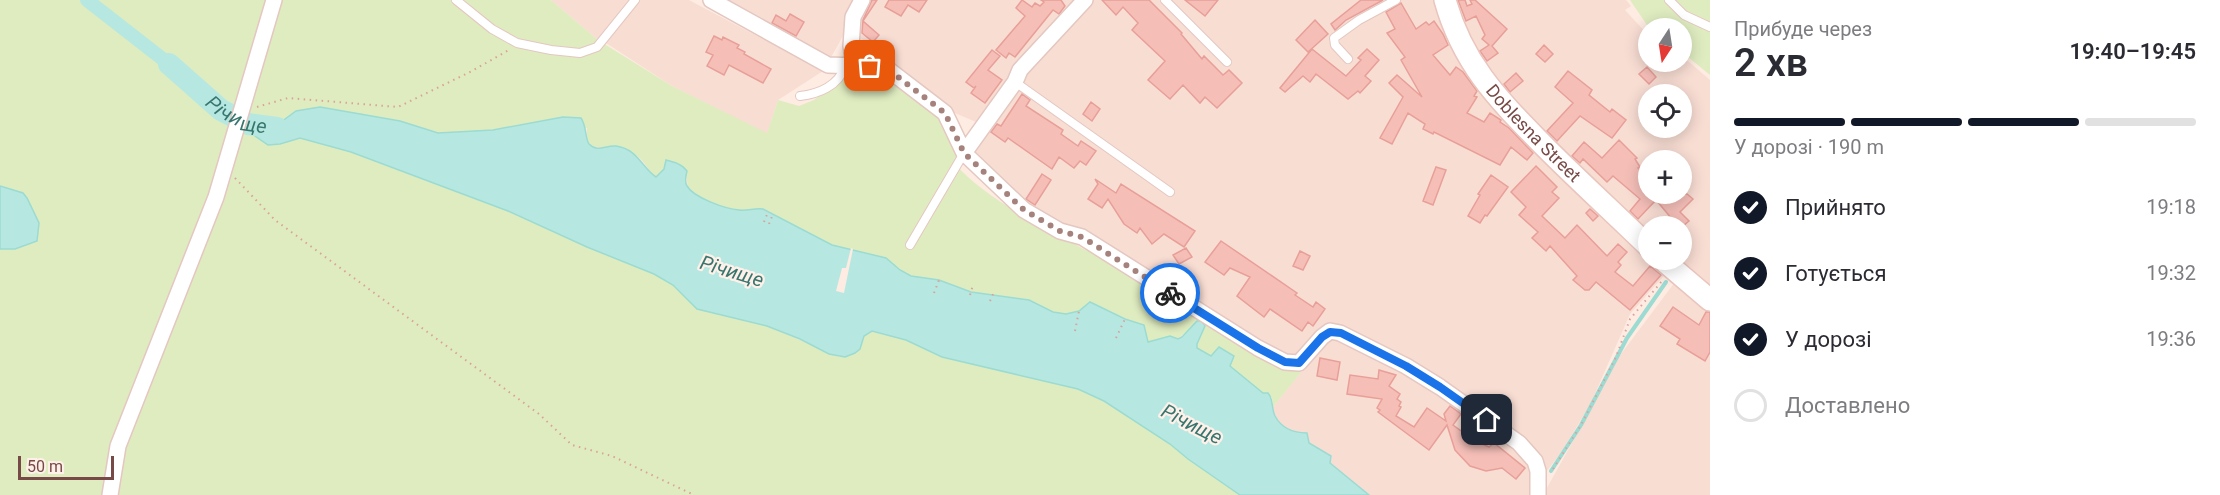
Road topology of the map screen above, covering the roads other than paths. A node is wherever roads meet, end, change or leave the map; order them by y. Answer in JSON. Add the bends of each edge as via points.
{"nodes":[{"id":1,"x":274,"y":0,"type":"edge"},
{"id":2,"x":456,"y":0,"type":"edge"},
{"id":3,"x":635,"y":0,"type":"edge"},
{"id":4,"x":711,"y":0,"type":"edge"},
{"id":5,"x":862,"y":0,"type":"edge"},
{"id":6,"x":1085,"y":0,"type":"edge"},
{"id":7,"x":1165,"y":0,"type":"edge"},
{"id":8,"x":1396,"y":0,"type":"edge"},
{"id":9,"x":1445,"y":0,"type":"edge"},
{"id":10,"x":1669,"y":0,"type":"edge"},
{"id":11,"x":1710,"y":27,"type":"edge"},
{"id":12,"x":1348,"y":60,"type":"dead end"},
{"id":13,"x":1227,"y":62,"type":"dead end"},
{"id":14,"x":850,"y":66,"type":"junction"},
{"id":15,"x":1015,"y":82,"type":"junction"},
{"id":16,"x":800,"y":96,"type":"dead end"},
{"id":17,"x":964,"y":153,"type":"junction"},
{"id":18,"x":1170,"y":192,"type":"dead end"},
{"id":19,"x":1638,"y":236,"type":"edge"},
{"id":20,"x":910,"y":245,"type":"dead end"},
{"id":21,"x":1663,"y":270,"type":"edge"},
{"id":22,"x":1710,"y":300,"type":"edge"},
{"id":23,"x":110,"y":495,"type":"edge"},
{"id":24,"x":1538,"y":495,"type":"edge"}],
"edges":[{"from":1,"to":23,"type":"street","via":[[216,197],[118,446]]},
{"from":2,"to":3,"type":"lane","via":[[517,43],[580,53],[597,47]]},
{"from":4,"to":14,"type":"street","via":[[828,65]]},
{"from":5,"to":14,"type":"street","via":[[852,17]]},
{"from":6,"to":15,"type":"street","via":[[1020,70]]},
{"from":7,"to":13,"type":"lane"},
{"from":8,"to":12,"type":"lane","via":[[1334,38]]},
{"from":9,"to":19,"type":"street","name":"Doblesna Street","via":[[1472,64],[1499,100]]},
{"from":10,"to":11,"type":"lane","via":[[1684,15]]},
{"from":14,"to":16,"type":"lane","via":[[830,86]]},
{"from":14,"to":17,"type":"street","via":[[885,67],[945,113]]},
{"from":15,"to":17,"type":"street"},
{"from":15,"to":18,"type":"lane"},
{"from":17,"to":20,"type":"lane"},
{"from":17,"to":24,"type":"street","via":[[1024,210],[1060,231],[1082,237],[1285,362],[1299,363],[1330,332],[1341,333],[1406,366],[1519,443],[1535,461]]},
{"from":21,"to":22,"type":"street"}]}
